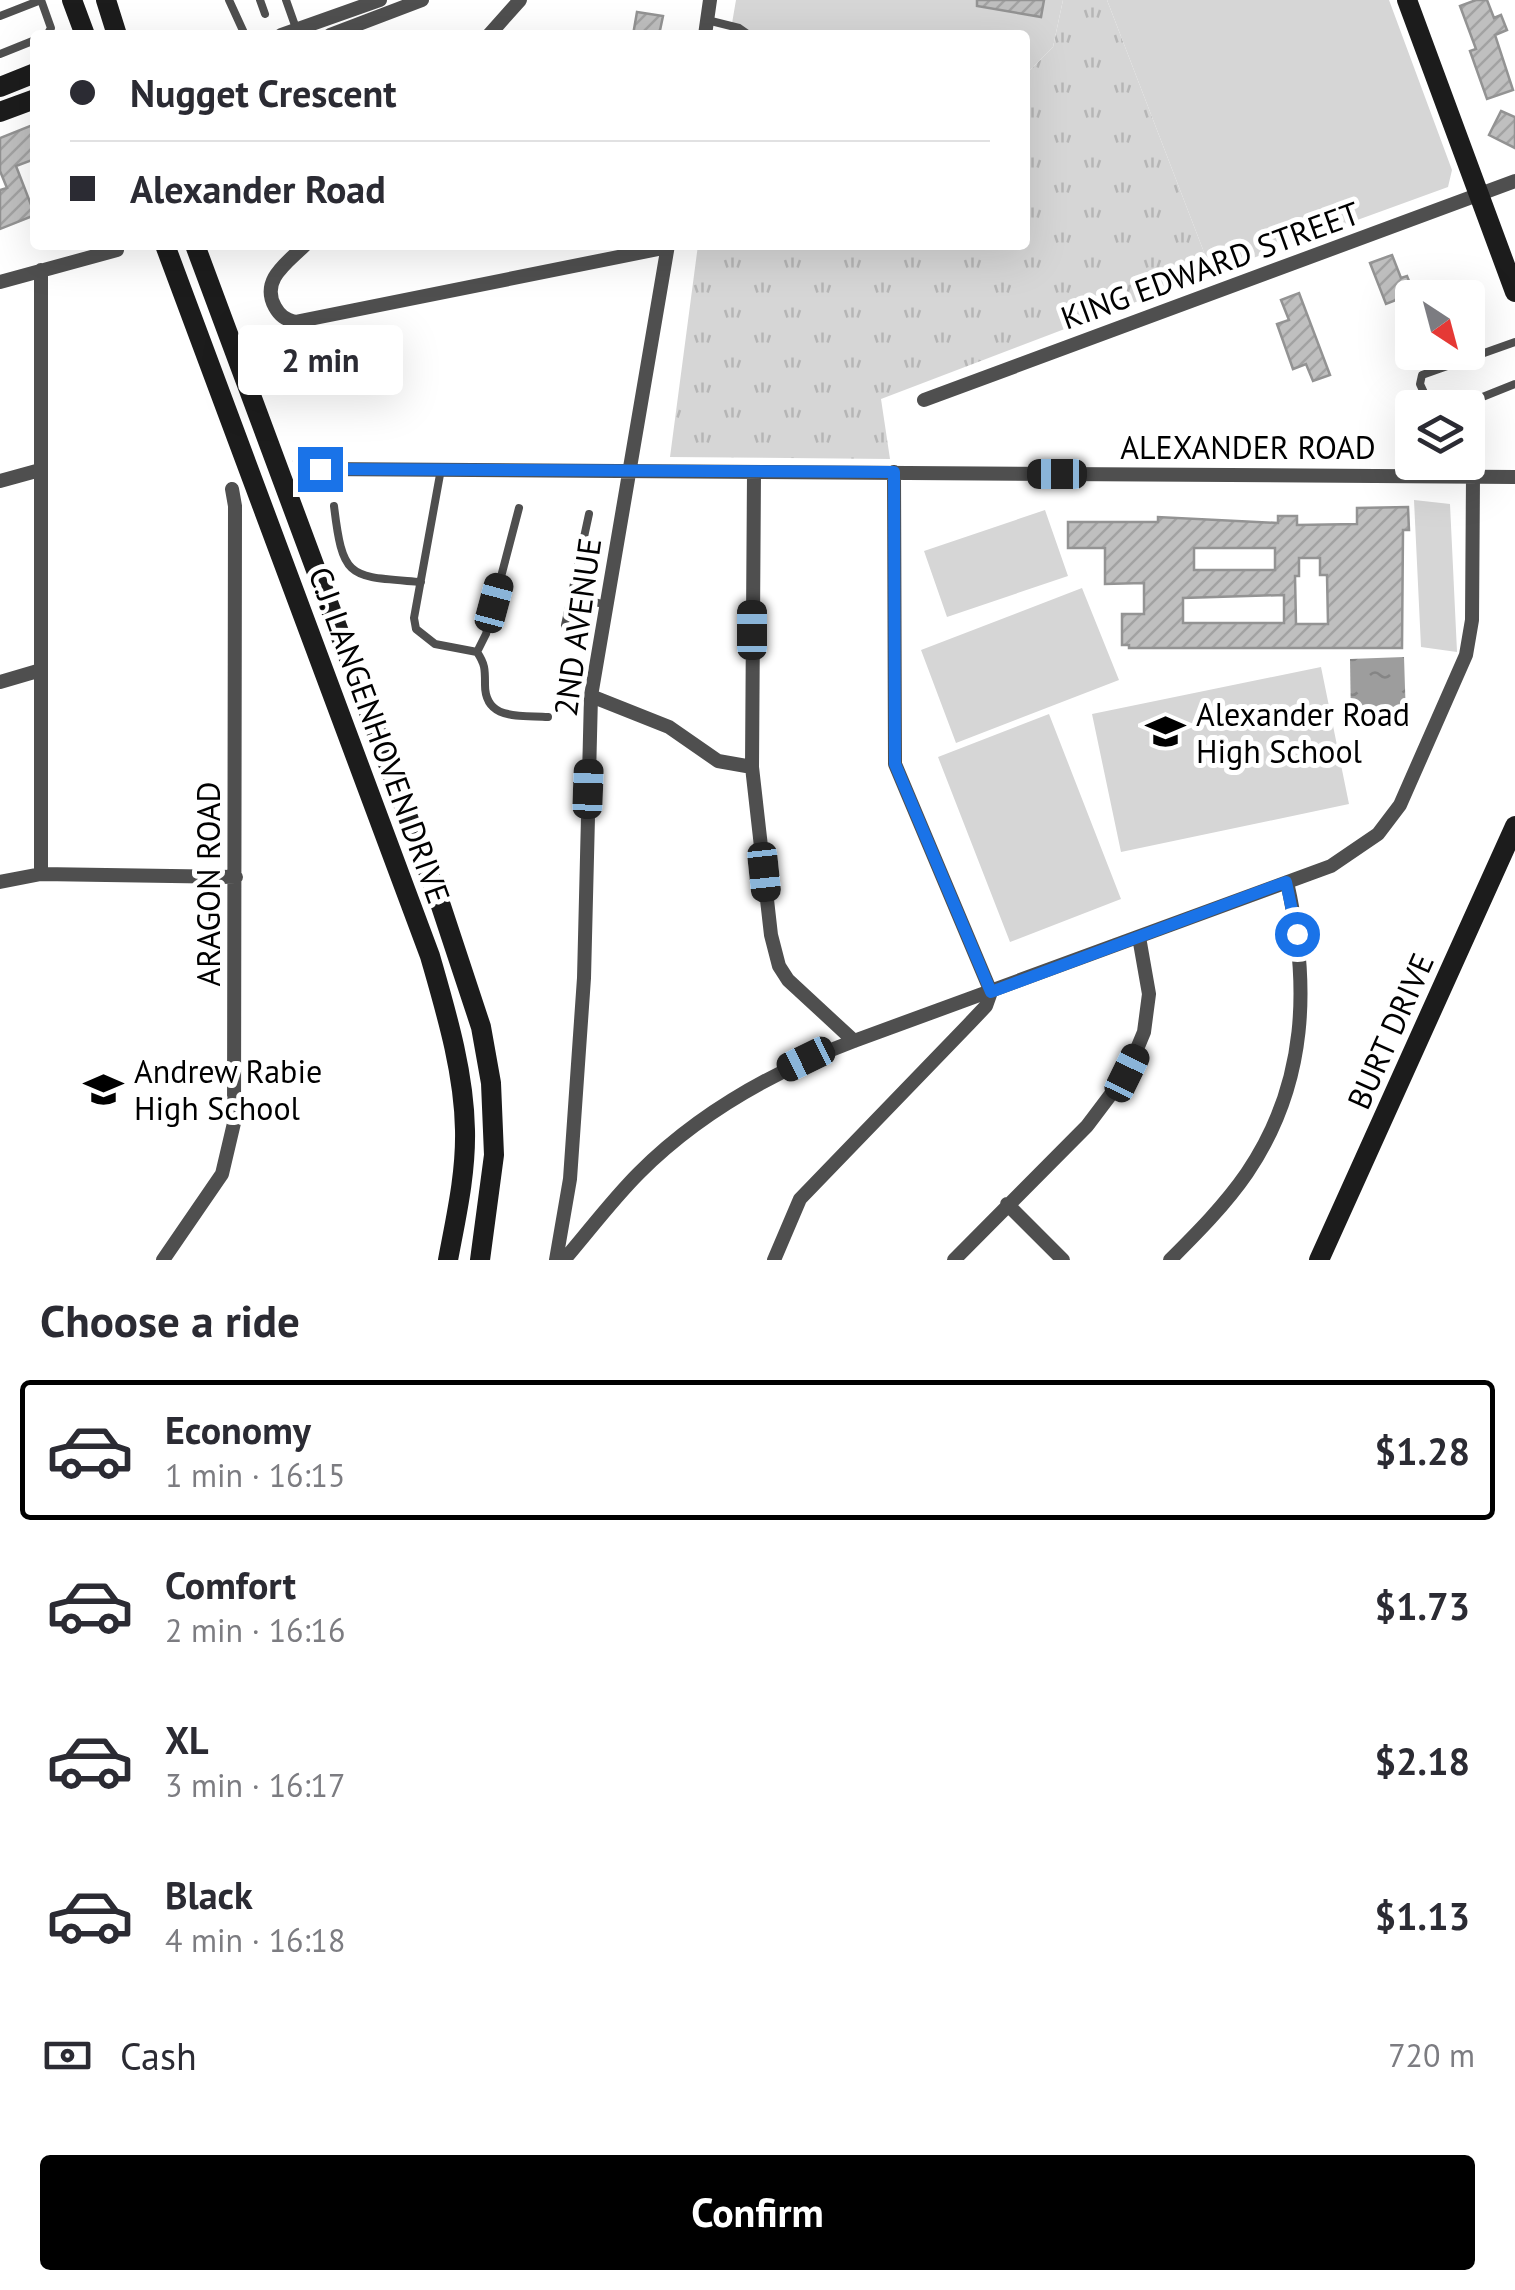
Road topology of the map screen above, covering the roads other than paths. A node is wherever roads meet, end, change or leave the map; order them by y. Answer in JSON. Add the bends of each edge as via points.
{"nodes":[{"id":1,"x":72,"y":0,"type":"edge"},
{"id":2,"x":106,"y":0,"type":"edge"},
{"id":3,"x":230,"y":0,"type":"edge"},
{"id":4,"x":260,"y":0,"type":"edge"},
{"id":5,"x":286,"y":0,"type":"edge"},
{"id":6,"x":380,"y":0,"type":"edge"},
{"id":7,"x":422,"y":0,"type":"edge"},
{"id":8,"x":520,"y":0,"type":"edge"},
{"id":9,"x":710,"y":0,"type":"edge"},
{"id":10,"x":1407,"y":0,"type":"edge"},
{"id":11,"x":265,"y":14,"type":"dead end"},
{"id":12,"x":0,"y":16,"type":"edge"},
{"id":13,"x":706,"y":28,"type":"edge"},
{"id":14,"x":50,"y":30,"type":"edge"},
{"id":15,"x":83,"y":30,"type":"edge"},
{"id":16,"x":116,"y":30,"type":"edge"},
{"id":17,"x":243,"y":30,"type":"edge"},
{"id":18,"x":297,"y":30,"type":"joint"},
{"id":19,"x":343,"y":30,"type":"edge"},
{"id":20,"x":493,"y":30,"type":"edge"},
{"id":21,"x":742,"y":30,"type":"edge"},
{"id":22,"x":30,"y":42,"type":"edge"},
{"id":23,"x":0,"y":54,"type":"edge"},
{"id":24,"x":30,"y":75,"type":"edge"},
{"id":25,"x":0,"y":87,"type":"edge"},
{"id":26,"x":30,"y":101,"type":"edge"},
{"id":27,"x":0,"y":112,"type":"edge"},
{"id":28,"x":1515,"y":181,"type":"edge"},
{"id":29,"x":1479,"y":194,"type":"junction"},
{"id":30,"x":117,"y":250,"type":"dead end"},
{"id":31,"x":167,"y":250,"type":"edge"},
{"id":32,"x":197,"y":250,"type":"edge"},
{"id":33,"x":299,"y":250,"type":"edge"},
{"id":34,"x":649,"y":250,"type":"edge"},
{"id":35,"x":667,"y":250,"type":"edge"},
{"id":36,"x":81,"y":252,"type":"edge"},
{"id":37,"x":41,"y":270,"type":"junction"},
{"id":38,"x":0,"y":282,"type":"edge"},
{"id":39,"x":1515,"y":292,"type":"edge"},
{"id":40,"x":1515,"y":342,"type":"edge"},
{"id":41,"x":1515,"y":384,"type":"edge"},
{"id":42,"x":1423,"y":390,"type":"edge"},
{"id":43,"x":1485,"y":396,"type":"edge"},
{"id":44,"x":924,"y":400,"type":"dead end"},
{"id":45,"x":320,"y":469,"type":"dead end"},
{"id":46,"x":441,"y":469,"type":"junction"},
{"id":47,"x":40,"y":470,"type":"junction"},
{"id":48,"x":628,"y":470,"type":"junction"},
{"id":49,"x":894,"y":472,"type":"junction"},
{"id":50,"x":754,"y":473,"type":"junction"},
{"id":51,"x":1395,"y":475,"type":"edge"},
{"id":52,"x":1485,"y":476,"type":"edge"},
{"id":53,"x":1515,"y":476,"type":"edge"},
{"id":54,"x":1473,"y":480,"type":"edge"},
{"id":55,"x":0,"y":481,"type":"edge"},
{"id":56,"x":232,"y":489,"type":"dead end"},
{"id":57,"x":334,"y":506,"type":"dead end"},
{"id":58,"x":519,"y":508,"type":"dead end"},
{"id":59,"x":589,"y":514,"type":"dead end"},
{"id":60,"x":421,"y":582,"type":"junction"},
{"id":61,"x":574,"y":596,"type":"junction"},
{"id":62,"x":606,"y":604,"type":"junction"},
{"id":63,"x":564,"y":625,"type":"dead end"},
{"id":64,"x":477,"y":652,"type":"junction"},
{"id":65,"x":41,"y":670,"type":"junction"},
{"id":66,"x":0,"y":682,"type":"edge"},
{"id":67,"x":591,"y":696,"type":"junction"},
{"id":68,"x":548,"y":717,"type":"dead end"},
{"id":69,"x":752,"y":767,"type":"junction"},
{"id":70,"x":1515,"y":826,"type":"edge"},
{"id":71,"x":40,"y":874,"type":"junction"},
{"id":72,"x":236,"y":878,"type":"junction"},
{"id":73,"x":0,"y":882,"type":"edge"},
{"id":74,"x":1286,"y":882,"type":"junction"},
{"id":75,"x":1139,"y":936,"type":"junction"},
{"id":76,"x":991,"y":992,"type":"junction"},
{"id":77,"x":854,"y":1041,"type":"junction"},
{"id":78,"x":1007,"y":1204,"type":"junction"},
{"id":79,"x":163,"y":1260,"type":"edge"},
{"id":80,"x":448,"y":1260,"type":"edge"},
{"id":81,"x":480,"y":1260,"type":"edge"},
{"id":82,"x":560,"y":1260,"type":"edge"},
{"id":83,"x":774,"y":1260,"type":"edge"},
{"id":84,"x":954,"y":1260,"type":"edge"},
{"id":85,"x":1063,"y":1260,"type":"edge"},
{"id":86,"x":1170,"y":1260,"type":"edge"},
{"id":87,"x":1319,"y":1260,"type":"edge"}],
"edges":[{"from":1,"to":15,"type":"main road"},
{"from":2,"to":16,"type":"main road"},
{"from":3,"to":17,"type":"lane"},
{"from":4,"to":11,"type":"lane"},
{"from":5,"to":18,"type":"lane"},
{"from":6,"to":18,"type":"street"},
{"from":7,"to":19,"type":"street"},
{"from":8,"to":20,"type":"street"},
{"from":9,"to":13,"type":"street"},
{"from":10,"to":29,"type":"main road"},
{"from":12,"to":14,"type":"lane","via":[[41,0]]},
{"from":13,"to":21,"type":"lane"},
{"from":22,"to":23,"type":"lane"},
{"from":24,"to":25,"type":"main road"},
{"from":26,"to":27,"type":"main road"},
{"from":28,"to":29,"type":"street","name":"KING EDWARD STREET"},
{"from":29,"to":39,"type":"main road"},
{"from":29,"to":44,"type":"street","name":"KING EDWARD STREET"},
{"from":30,"to":36,"type":"street"},
{"from":31,"to":80,"type":"main road","name":"C.J. LANGENHOVEN DRIVE","via":[[435,974],[465,1128]]},
{"from":32,"to":81,"type":"main road","name":"C.J. LANGENHOVEN DRIVE","via":[[477,1012],[494,1155]]},
{"from":33,"to":34,"type":"street","via":[[272,280],[271,299],[284,318],[308,320]]},
{"from":35,"to":48,"type":"street","name":"2ND AVENUE"},
{"from":36,"to":37,"type":"street"},
{"from":37,"to":38,"type":"street"},
{"from":37,"to":47,"type":"street"},
{"from":40,"to":42,"type":"lane","via":[[1422,375]]},
{"from":41,"to":43,"type":"lane"},
{"from":45,"to":46,"type":"street","name":"ALEXANDER ROAD"},
{"from":46,"to":48,"type":"street","name":"ALEXANDER ROAD"},
{"from":46,"to":60,"type":"lane"},
{"from":47,"to":55,"type":"street"},
{"from":47,"to":65,"type":"street"},
{"from":48,"to":50,"type":"street","name":"ALEXANDER ROAD"},
{"from":48,"to":62,"type":"street","name":"2ND AVENUE"},
{"from":49,"to":50,"type":"street","name":"ALEXANDER ROAD"},
{"from":49,"to":51,"type":"street","name":"ALEXANDER ROAD"},
{"from":49,"to":76,"type":"street","via":[[895,764]]},
{"from":50,"to":69,"type":"street"},
{"from":52,"to":53,"type":"street","name":"ALEXANDER ROAD"},
{"from":54,"to":74,"type":"street","via":[[1470,636],[1416,772],[1370,841],[1332,866]]},
{"from":56,"to":72,"type":"street","name":"ARAGON ROAD"},
{"from":57,"to":60,"type":"lane","via":[[348,566],[359,575]]},
{"from":58,"to":64,"type":"lane"},
{"from":59,"to":61,"type":"lane"},
{"from":60,"to":64,"type":"lane","via":[[416,629],[436,644]]},
{"from":61,"to":62,"type":"lane"},
{"from":61,"to":63,"type":"lane"},
{"from":62,"to":67,"type":"street","name":"2ND AVENUE"},
{"from":64,"to":68,"type":"lane","via":[[486,665],[491,708]]},
{"from":65,"to":66,"type":"street"},
{"from":65,"to":71,"type":"street"},
{"from":67,"to":69,"type":"street","via":[[669,727],[718,762]]},
{"from":67,"to":82,"type":"street","name":"2ND AVENUE","via":[[584,978]]},
{"from":69,"to":77,"type":"street","via":[[779,966]]},
{"from":70,"to":87,"type":"main road","name":"BURT DRIVE"},
{"from":71,"to":72,"type":"street"},
{"from":71,"to":73,"type":"street"},
{"from":72,"to":79,"type":"street","name":"ARAGON ROAD","via":[[232,1142],[222,1174]]},
{"from":74,"to":75,"type":"street"},
{"from":74,"to":86,"type":"street","via":[[1302,984],[1284,1094],[1248,1171]]},
{"from":75,"to":76,"type":"street"},
{"from":75,"to":78,"type":"street","via":[[1149,994],[1144,1032],[1127,1073],[1087,1126]]},
{"from":76,"to":77,"type":"street"},
{"from":76,"to":83,"type":"street","via":[[986,1006],[800,1199]]},
{"from":77,"to":82,"type":"street","via":[[776,1074],[676,1138]]},
{"from":78,"to":84,"type":"street"},
{"from":78,"to":85,"type":"street"}]}
